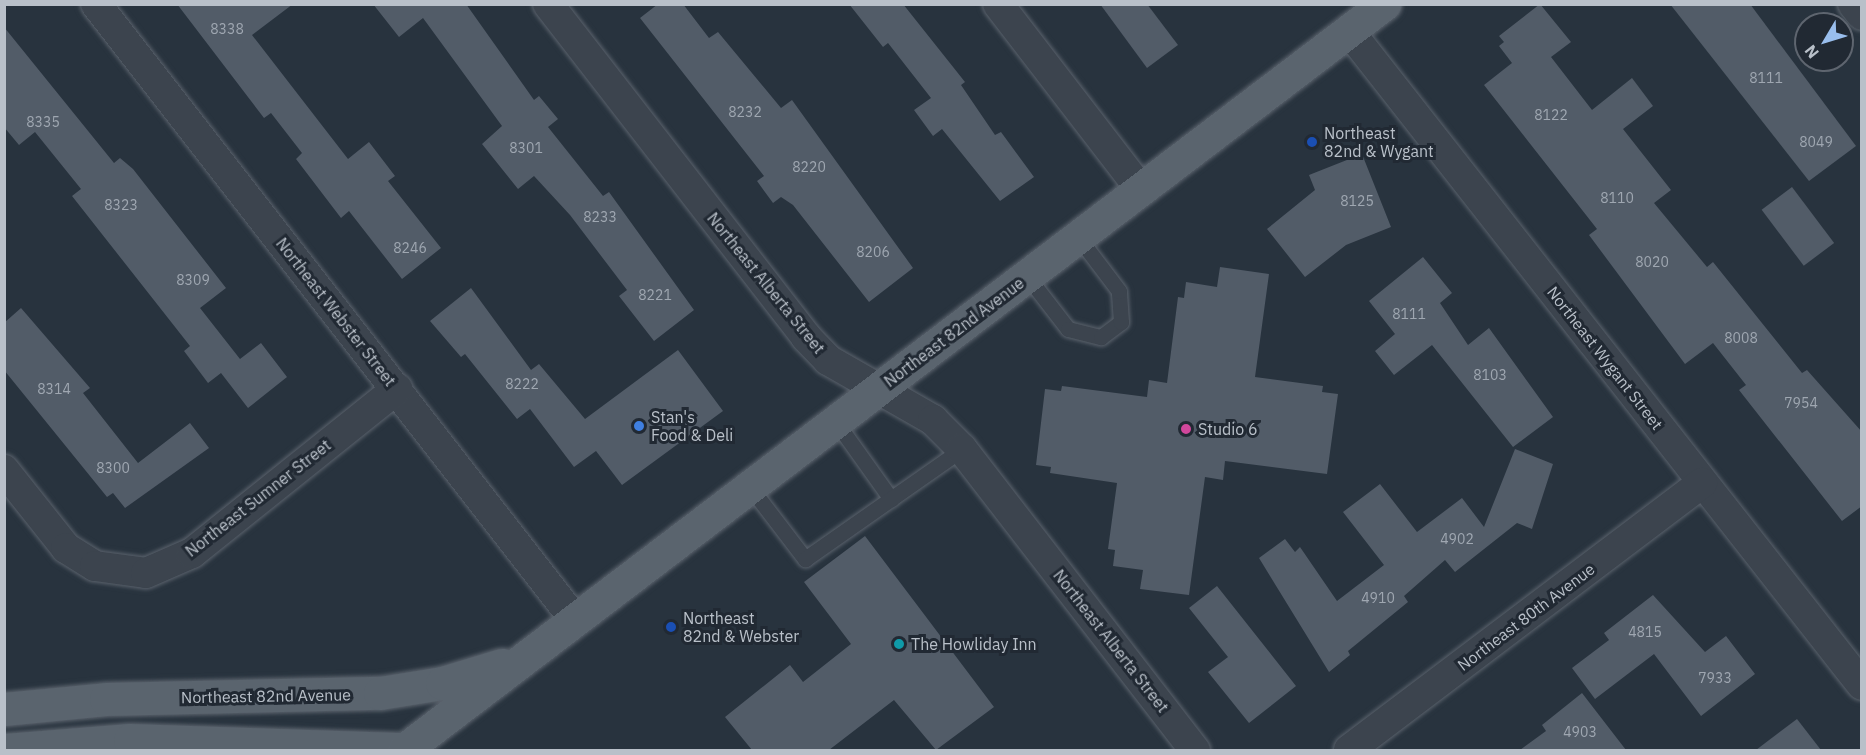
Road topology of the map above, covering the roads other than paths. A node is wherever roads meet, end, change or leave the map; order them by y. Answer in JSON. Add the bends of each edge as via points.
{"nodes":[{"id":1,"x":96,"y":4,"type":"edge"},
{"id":2,"x":548,"y":4,"type":"edge"},
{"id":3,"x":998,"y":4,"type":"edge"},
{"id":4,"x":1384,"y":4,"type":"edge"},
{"id":5,"x":1853,"y":4,"type":"edge"},
{"id":6,"x":1862,"y":15,"type":"edge"},
{"id":7,"x":1349,"y":31,"type":"junction"},
{"id":8,"x":1141,"y":190,"type":"junction"},
{"id":9,"x":1078,"y":237,"type":"junction"},
{"id":10,"x":1027,"y":276,"type":"junction"},
{"id":11,"x":397,"y":389,"type":"junction"},
{"id":12,"x":877,"y":391,"type":"junction"},
{"id":13,"x":836,"y":422,"type":"junction"},
{"id":14,"x":962,"y":448,"type":"junction"},
{"id":15,"x":4,"y":470,"type":"edge"},
{"id":16,"x":1702,"y":483,"type":"junction"},
{"id":17,"x":750,"y":487,"type":"junction"},
{"id":18,"x":891,"y":498,"type":"junction"},
{"id":19,"x":575,"y":620,"type":"junction"},
{"id":20,"x":524,"y":658,"type":"junction"},
{"id":21,"x":1862,"y":686,"type":"edge"},
{"id":22,"x":4,"y":709,"type":"edge"},
{"id":23,"x":5,"y":750,"type":"edge"},
{"id":24,"x":405,"y":750,"type":"edge"},
{"id":25,"x":1195,"y":750,"type":"edge"},
{"id":26,"x":1349,"y":750,"type":"edge"}],
"edges":[{"from":1,"to":11,"type":"street","name":"Northeast Webster Street"},
{"from":2,"to":12,"type":"street","name":"Northeast Alberta Street","via":[[806,337],[828,360]]},
{"from":3,"to":8,"type":"street"},
{"from":4,"to":7,"type":"main road","name":"Northeast 82nd Avenue"},
{"from":5,"to":6,"type":"street"},
{"from":7,"to":8,"type":"main road","name":"Northeast 82nd Avenue"},
{"from":7,"to":16,"type":"street","name":"Northeast Wygant Street"},
{"from":8,"to":9,"type":"main road","name":"Northeast 82nd Avenue"},
{"from":9,"to":10,"type":"main road","name":"Northeast 82nd Avenue"},
{"from":9,"to":10,"type":"lane","via":[[1119,291],[1121,321],[1101,337],[1068,329]]},
{"from":10,"to":12,"type":"main road","name":"Northeast 82nd Avenue"},
{"from":11,"to":15,"type":"street","name":"Northeast Sumner Street","via":[[192,553],[146,573],[95,566],[66,548]]},
{"from":11,"to":19,"type":"street","name":"Northeast Webster Street"},
{"from":12,"to":13,"type":"main road","name":"Northeast 82nd Avenue"},
{"from":12,"to":14,"type":"street","name":"Northeast Alberta Street","via":[[933,420]]},
{"from":13,"to":17,"type":"main road","name":"Northeast 82nd Avenue"},
{"from":13,"to":18,"type":"lane"},
{"from":14,"to":18,"type":"lane"},
{"from":14,"to":25,"type":"street","name":"Northeast Alberta Street"},
{"from":16,"to":21,"type":"street","name":"Northeast Wygant Street"},
{"from":16,"to":26,"type":"street","name":"Northeast 80th Avenue"},
{"from":17,"to":18,"type":"lane","via":[[805,560]]},
{"from":17,"to":19,"type":"main road","name":"Northeast 82nd Avenue"},
{"from":19,"to":20,"type":"main road","name":"Northeast 82nd Avenue"},
{"from":20,"to":22,"type":"main road","name":"Northeast 82nd Avenue","via":[[442,683],[380,693],[106,699]]},
{"from":20,"to":24,"type":"main road","name":"Northeast 82nd Avenue"},
{"from":23,"to":24,"type":"main road","name":"Northeast 82nd Avenue","via":[[130,740]]}]}
